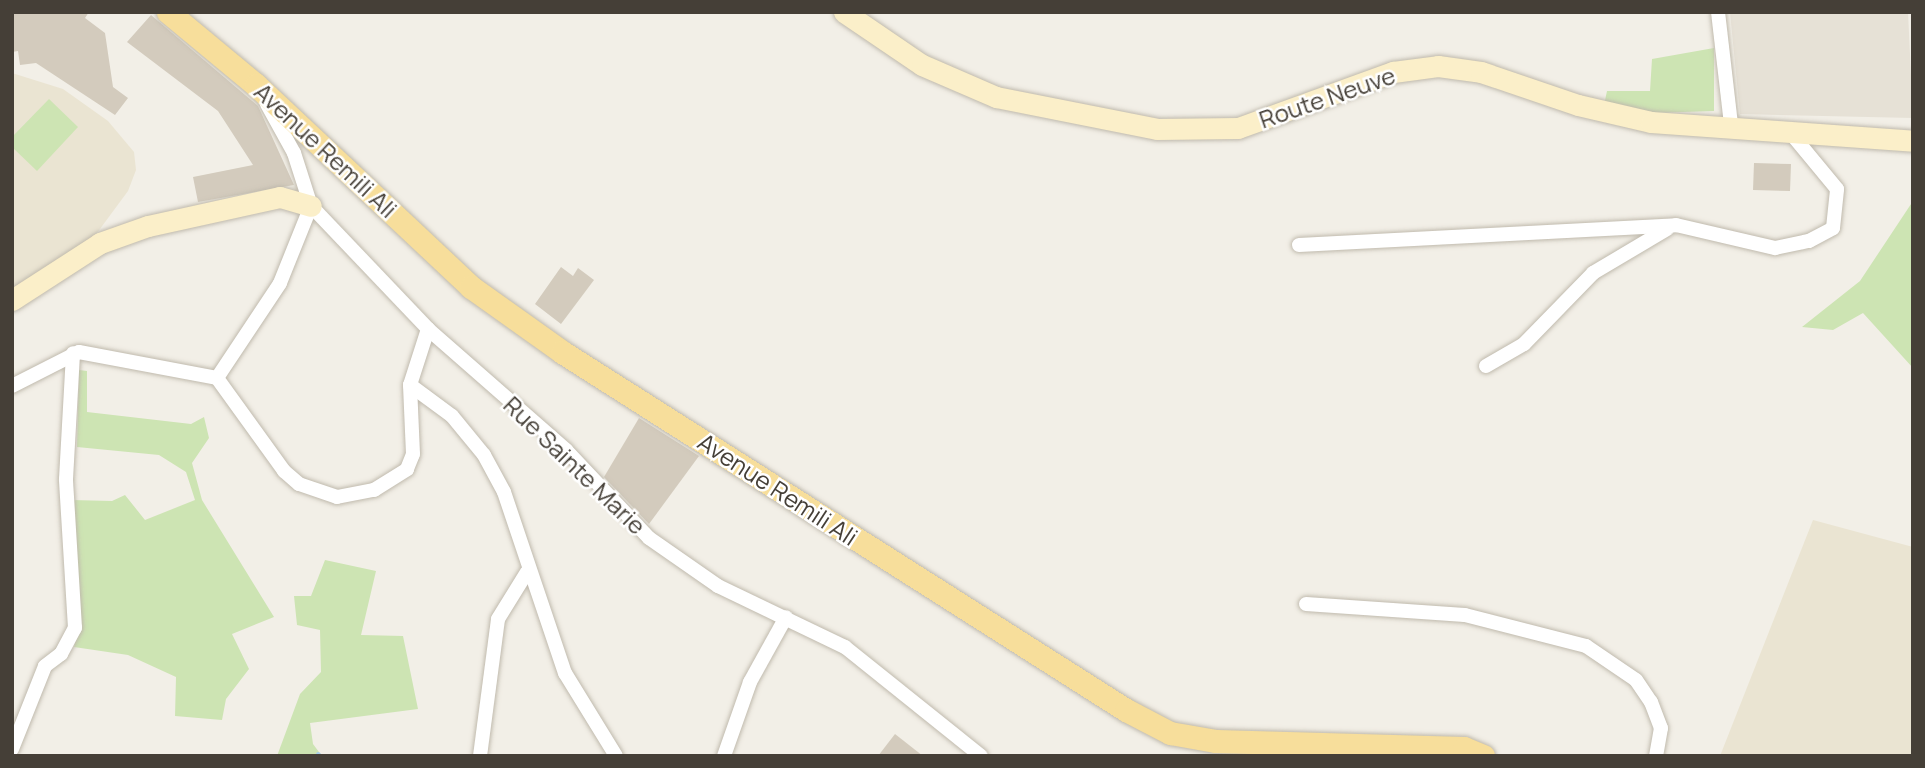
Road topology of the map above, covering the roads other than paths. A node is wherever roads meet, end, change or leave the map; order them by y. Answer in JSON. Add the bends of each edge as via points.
{"nodes":[{"id":1,"x":168,"y":12,"type":"edge"},
{"id":2,"x":844,"y":12,"type":"edge"},
{"id":3,"x":1718,"y":12,"type":"edge"},
{"id":4,"x":257,"y":85,"type":"junction"},
{"id":5,"x":1731,"y":125,"type":"junction"},
{"id":6,"x":1789,"y":131,"type":"junction"},
{"id":7,"x":1913,"y":141,"type":"edge"},
{"id":8,"x":311,"y":206,"type":"junction"},
{"id":9,"x":1676,"y":225,"type":"junction"},
{"id":10,"x":1299,"y":245,"type":"dead end"},
{"id":11,"x":12,"y":300,"type":"edge"},
{"id":12,"x":428,"y":329,"type":"junction"},
{"id":13,"x":73,"y":353,"type":"junction"},
{"id":14,"x":1486,"y":366,"type":"dead end"},
{"id":15,"x":217,"y":378,"type":"junction"},
{"id":16,"x":410,"y":385,"type":"junction"},
{"id":17,"x":12,"y":387,"type":"edge"},
{"id":18,"x":527,"y":572,"type":"junction"},
{"id":19,"x":1306,"y":604,"type":"dead end"},
{"id":20,"x":786,"y":617,"type":"junction"},
{"id":21,"x":12,"y":749,"type":"edge"},
{"id":22,"x":1469,"y":753,"type":"edge"},
{"id":23,"x":480,"y":756,"type":"edge"},
{"id":24,"x":616,"y":756,"type":"edge"},
{"id":25,"x":724,"y":756,"type":"edge"},
{"id":26,"x":981,"y":756,"type":"edge"},
{"id":27,"x":1656,"y":756,"type":"edge"}],
"edges":[{"from":1,"to":4,"type":"main road","name":"Avenue Remili Ali"},
{"from":2,"to":5,"type":"main road","name":"Route Neuve","via":[[922,65],[996,97],[1157,129],[1238,128],[1393,72],[1438,66],[1481,72],[1578,106],[1650,122]]},
{"from":3,"to":5,"type":"street"},
{"from":4,"to":8,"type":"street","name":"Rue Sainte Marie","via":[[294,153]]},
{"from":4,"to":22,"type":"main road","name":"Avenue Remili Ali","via":[[471,287],[562,352],[1126,710],[1170,733],[1216,741]]},
{"from":5,"to":6,"type":"main road","name":"Route Neuve"},
{"from":6,"to":7,"type":"main road","name":"Route Neuve"},
{"from":6,"to":9,"type":"street","via":[[1837,189],[1833,228],[1775,248]]},
{"from":8,"to":11,"type":"main road","via":[[279,197],[148,226],[100,243]]},
{"from":8,"to":12,"type":"street","name":"Rue Sainte Marie"},
{"from":8,"to":15,"type":"street","via":[[280,283]]},
{"from":9,"to":10,"type":"street"},
{"from":9,"to":14,"type":"street","via":[[1593,273],[1524,344]]},
{"from":12,"to":16,"type":"street"},
{"from":12,"to":20,"type":"street","name":"Rue Sainte Marie","via":[[566,450],[649,538],[718,586]]},
{"from":13,"to":15,"type":"street"},
{"from":13,"to":17,"type":"street"},
{"from":13,"to":21,"type":"street","via":[[66,504],[75,628],[61,654],[46,666]]},
{"from":15,"to":16,"type":"street","via":[[284,471],[299,484],[337,497],[374,490],[407,469],[413,454]]},
{"from":16,"to":18,"type":"street","via":[[452,416],[484,455],[504,492]]},
{"from":18,"to":23,"type":"street","via":[[498,619]]},
{"from":18,"to":24,"type":"street","via":[[565,673]]},
{"from":19,"to":27,"type":"street","via":[[1465,615],[1586,646],[1636,680],[1651,702],[1661,728]]},
{"from":20,"to":25,"type":"street","via":[[750,682]]},
{"from":20,"to":26,"type":"street","name":"Rue Sainte Marie","via":[[893,681]]}]}
